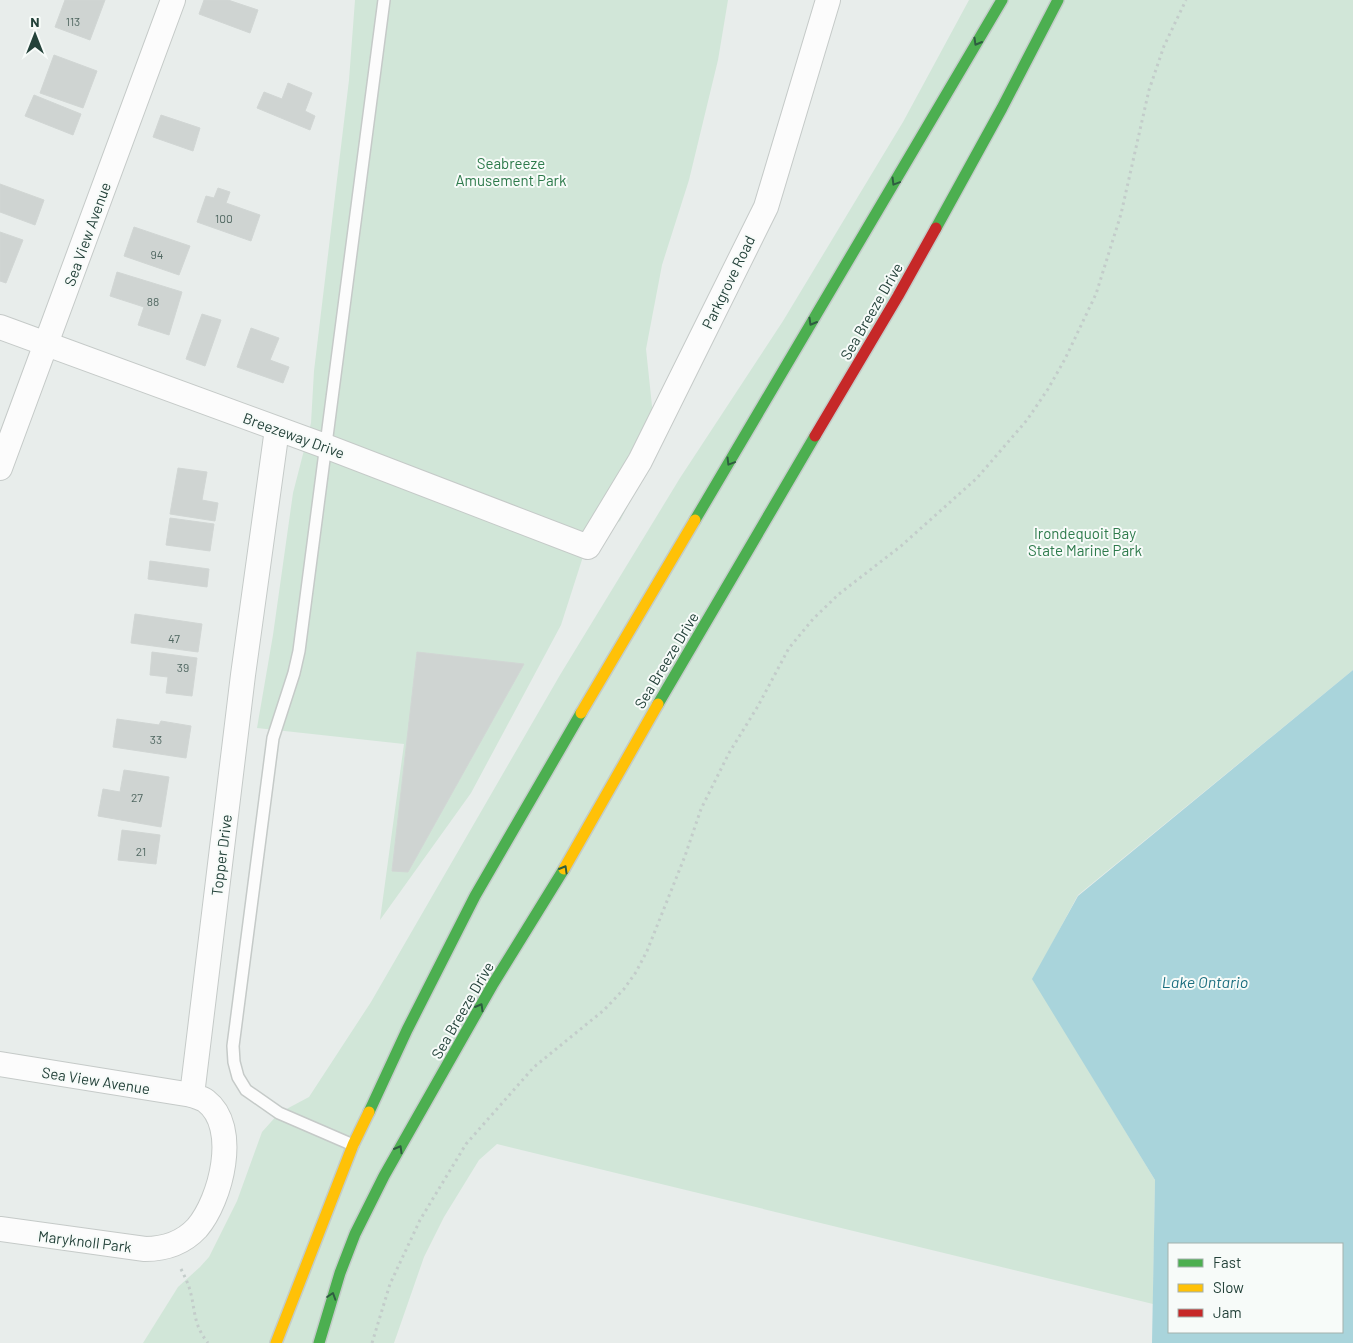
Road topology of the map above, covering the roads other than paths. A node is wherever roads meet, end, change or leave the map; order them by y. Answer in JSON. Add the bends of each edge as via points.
{"nodes":[{"id":1,"x":174,"y":0,"type":"edge"},
{"id":2,"x":384,"y":0,"type":"edge"},
{"id":3,"x":828,"y":0,"type":"edge"},
{"id":4,"x":1002,"y":0,"type":"edge"},
{"id":5,"x":1058,"y":0,"type":"edge"},
{"id":6,"x":0,"y":327,"type":"edge"},
{"id":7,"x":47,"y":344,"type":"junction"},
{"id":8,"x":277,"y":429,"type":"junction"},
{"id":9,"x":325,"y":446,"type":"junction"},
{"id":10,"x":0,"y":468,"type":"edge"},
{"id":11,"x":588,"y":547,"type":"joint"},
{"id":12,"x":0,"y":1064,"type":"edge"},
{"id":13,"x":192,"y":1096,"type":"junction"},
{"id":14,"x":353,"y":1145,"type":"junction"},
{"id":15,"x":0,"y":1230,"type":"edge"},
{"id":16,"x":276,"y":1343,"type":"edge"},
{"id":17,"x":319,"y":1343,"type":"edge"}],
"edges":[{"from":1,"to":7,"type":"street","name":"Sea View Avenue"},
{"from":2,"to":9,"type":"lane"},
{"from":3,"to":11,"type":"street","name":"Parkgrove Road","via":[[766,207],[640,461]]},
{"from":4,"to":14,"type":"main road","one_way":true,"via":[[475,896]]},
{"from":17,"to":5,"type":"main road","name":"Sea Breeze Drive","one_way":true,"via":[[355,1234],[384,1176],[493,984],[550,893],[898,296]]},
{"from":6,"to":7,"type":"street","name":"Breezeway Drive"},
{"from":7,"to":8,"type":"street","name":"Breezeway Drive"},
{"from":7,"to":10,"type":"street","name":"Sea View Avenue"},
{"from":8,"to":9,"type":"street","name":"Breezeway Drive"},
{"from":8,"to":13,"type":"street","name":"Topper Drive","via":[[243,675]]},
{"from":9,"to":11,"type":"street","name":"Breezeway Drive"},
{"from":9,"to":14,"type":"lane","via":[[298,651],[274,738],[233,1046],[238,1077],[246,1090],[279,1113]]},
{"from":12,"to":13,"type":"street","name":"Sea View Avenue"},
{"from":13,"to":15,"type":"street","name":"Maryknoll Park","via":[[205,1100],[219,1116],[225,1144],[216,1192],[203,1219],[188,1235],[169,1246],[145,1249]]},
{"from":14,"to":16,"type":"main road"}]}
